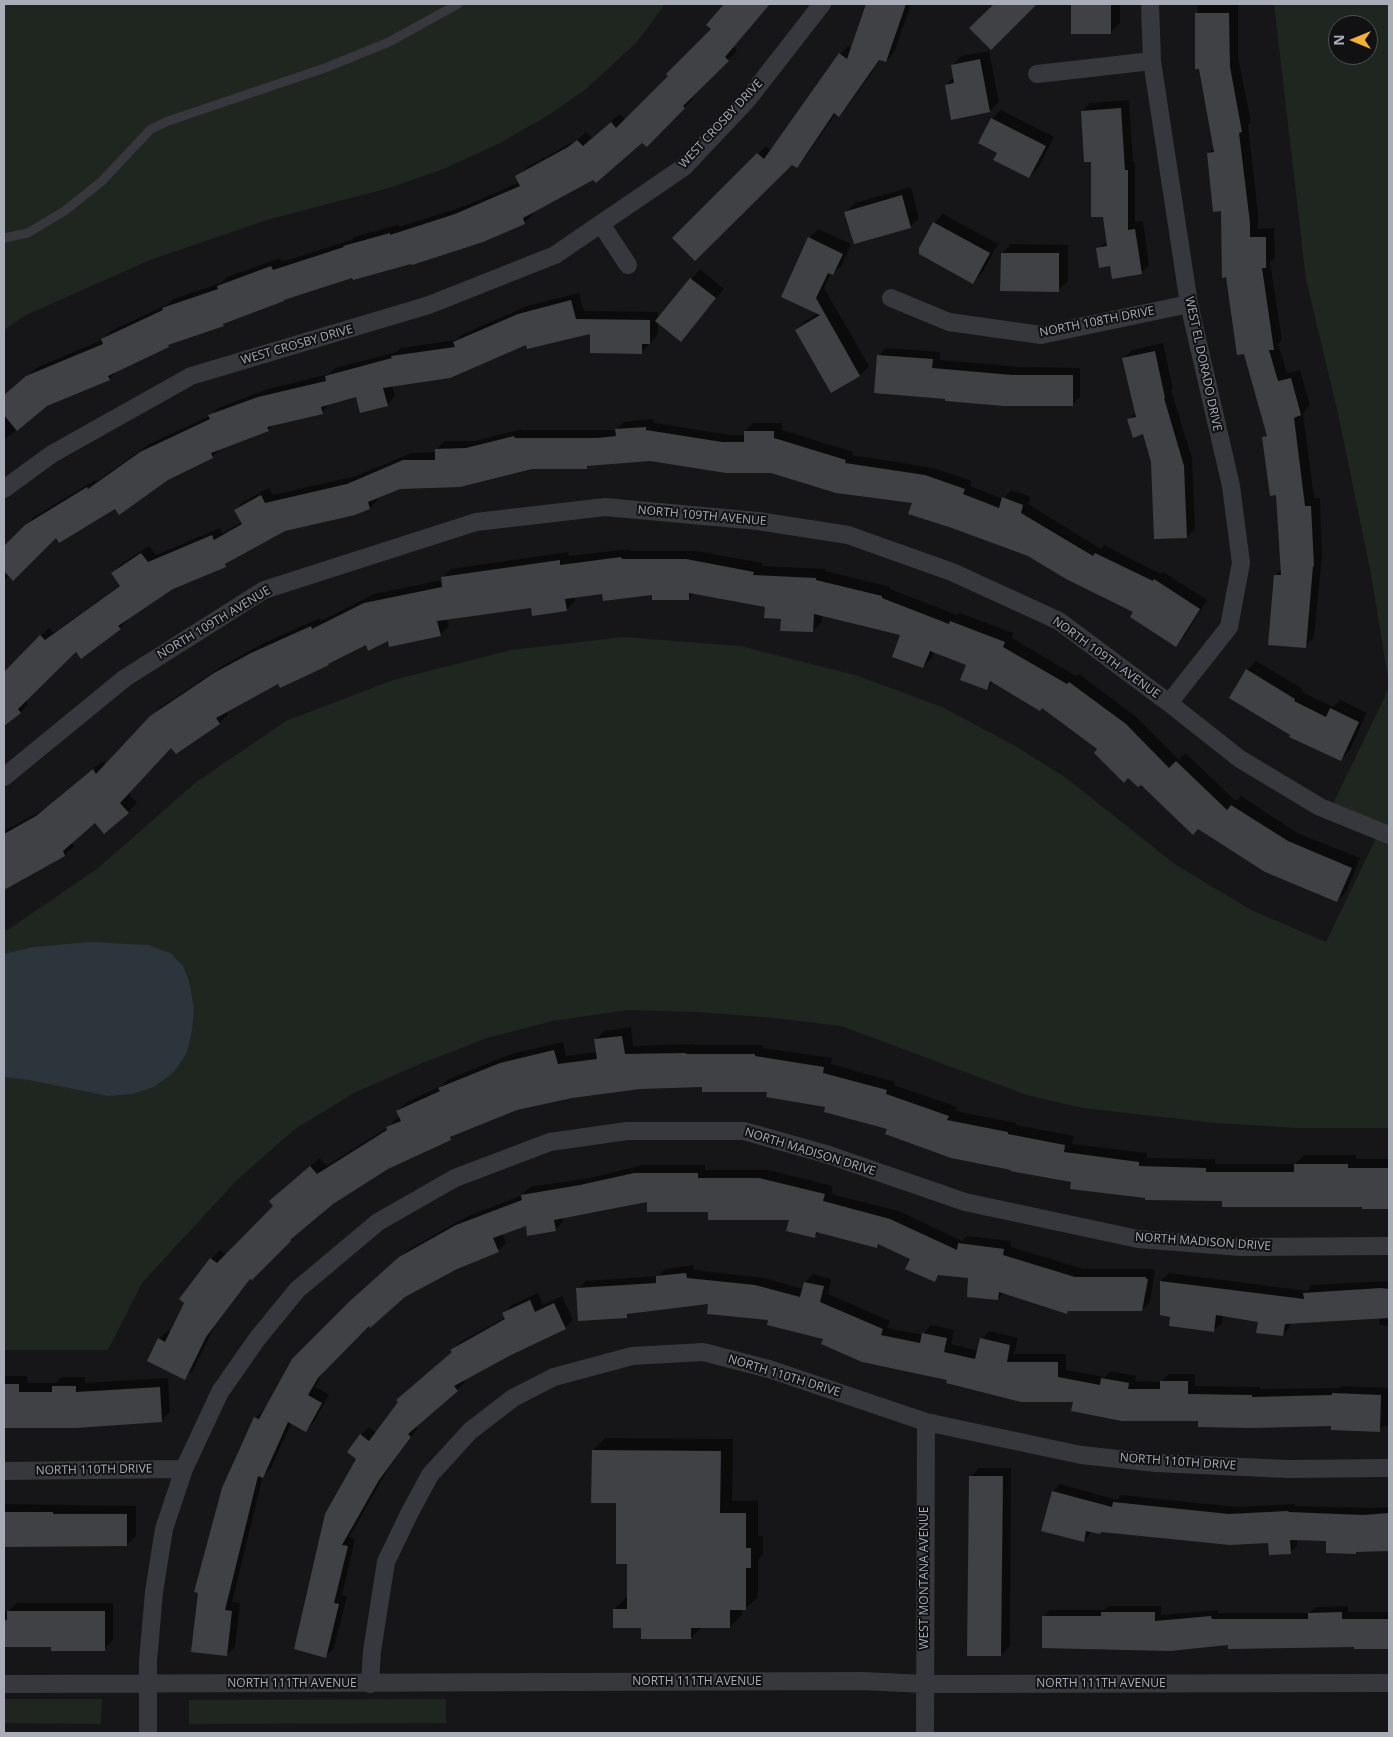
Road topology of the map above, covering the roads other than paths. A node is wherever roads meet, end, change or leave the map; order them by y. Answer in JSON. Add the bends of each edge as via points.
{"nodes":[{"id":1,"x":458,"y":4,"type":"edge"},
{"id":2,"x":822,"y":4,"type":"edge"},
{"id":3,"x":1150,"y":4,"type":"edge"},
{"id":4,"x":1152,"y":61,"type":"junction"},
{"id":5,"x":1037,"y":74,"type":"dead end"},
{"id":6,"x":601,"y":224,"type":"junction"},
{"id":7,"x":4,"y":238,"type":"edge"},
{"id":8,"x":628,"y":264,"type":"dead end"},
{"id":9,"x":891,"y":298,"type":"dead end"},
{"id":10,"x":1189,"y":304,"type":"junction"},
{"id":11,"x":4,"y":489,"type":"edge"},
{"id":12,"x":1169,"y":703,"type":"junction"},
{"id":13,"x":4,"y":777,"type":"edge"},
{"id":14,"x":1389,"y":835,"type":"edge"},
{"id":15,"x":1389,"y":1246,"type":"edge"},
{"id":16,"x":926,"y":1422,"type":"junction"},
{"id":17,"x":1389,"y":1468,"type":"edge"},
{"id":18,"x":184,"y":1469,"type":"junction"},
{"id":19,"x":4,"y":1471,"type":"edge"},
{"id":20,"x":1389,"y":1683,"type":"edge"},
{"id":21,"x":4,"y":1684,"type":"edge"},
{"id":22,"x":148,"y":1684,"type":"junction"},
{"id":23,"x":370,"y":1684,"type":"junction"},
{"id":24,"x":925,"y":1684,"type":"junction"},
{"id":25,"x":148,"y":1733,"type":"edge"},
{"id":26,"x":925,"y":1733,"type":"edge"}],
"edges":[{"from":1,"to":7,"type":"lane","via":[[389,42],[151,129],[102,181],[66,210],[28,233]]},
{"from":2,"to":6,"type":"street","name":"WEST CROSBY DRIVE","via":[[748,99],[684,167]]},
{"from":3,"to":4,"type":"street","name":"WEST EL DORADO DRIVE"},
{"from":4,"to":5,"type":"street"},
{"from":4,"to":10,"type":"street","name":"WEST EL DORADO DRIVE"},
{"from":6,"to":8,"type":"street"},
{"from":6,"to":11,"type":"street","name":"WEST CROSBY DRIVE","via":[[555,255],[429,305],[191,376],[52,454]]},
{"from":9,"to":10,"type":"street","name":"NORTH 108TH DRIVE","via":[[949,322],[1041,335]]},
{"from":10,"to":12,"type":"street","name":"WEST EL DORADO DRIVE","via":[[1231,486],[1241,563],[1229,626]]},
{"from":12,"to":13,"type":"street","name":"NORTH 109TH AVENUE","via":[[1059,621],[952,572],[848,535],[758,521],[605,508],[476,522],[264,590],[125,678]]},
{"from":12,"to":14,"type":"street","name":"NORTH 109TH AVENUE","via":[[1240,759],[1320,807]]},
{"from":15,"to":18,"type":"street","name":"NORTH MADISON DRIVE","via":[[1240,1247],[1138,1239],[965,1202],[744,1130],[627,1130],[550,1142],[454,1178],[378,1222],[297,1290],[220,1392]]},
{"from":16,"to":17,"type":"street","name":"NORTH 110TH DRIVE","via":[[1081,1455],[1156,1463],[1288,1469]]},
{"from":16,"to":23,"type":"street","name":"NORTH 110TH DRIVE","via":[[769,1369],[703,1352],[632,1356],[554,1377],[513,1398],[470,1431],[430,1476],[386,1562]]},
{"from":16,"to":24,"type":"street","name":"WEST MONTANA AVENUE"},
{"from":18,"to":19,"type":"street","name":"NORTH 110TH DRIVE"},
{"from":18,"to":22,"type":"street","name":"NORTH MADISON DRIVE","via":[[164,1528],[154,1592]]},
{"from":20,"to":24,"type":"street","name":"NORTH 111TH AVENUE"},
{"from":21,"to":22,"type":"street","name":"NORTH 111TH AVENUE"},
{"from":22,"to":23,"type":"street","name":"NORTH 111TH AVENUE"},
{"from":22,"to":25,"type":"street","name":"NORTH MADISON DRIVE"},
{"from":23,"to":24,"type":"street","name":"NORTH 111TH AVENUE","via":[[853,1681]]},
{"from":24,"to":26,"type":"street","name":"WEST MONTANA AVENUE"}]}
